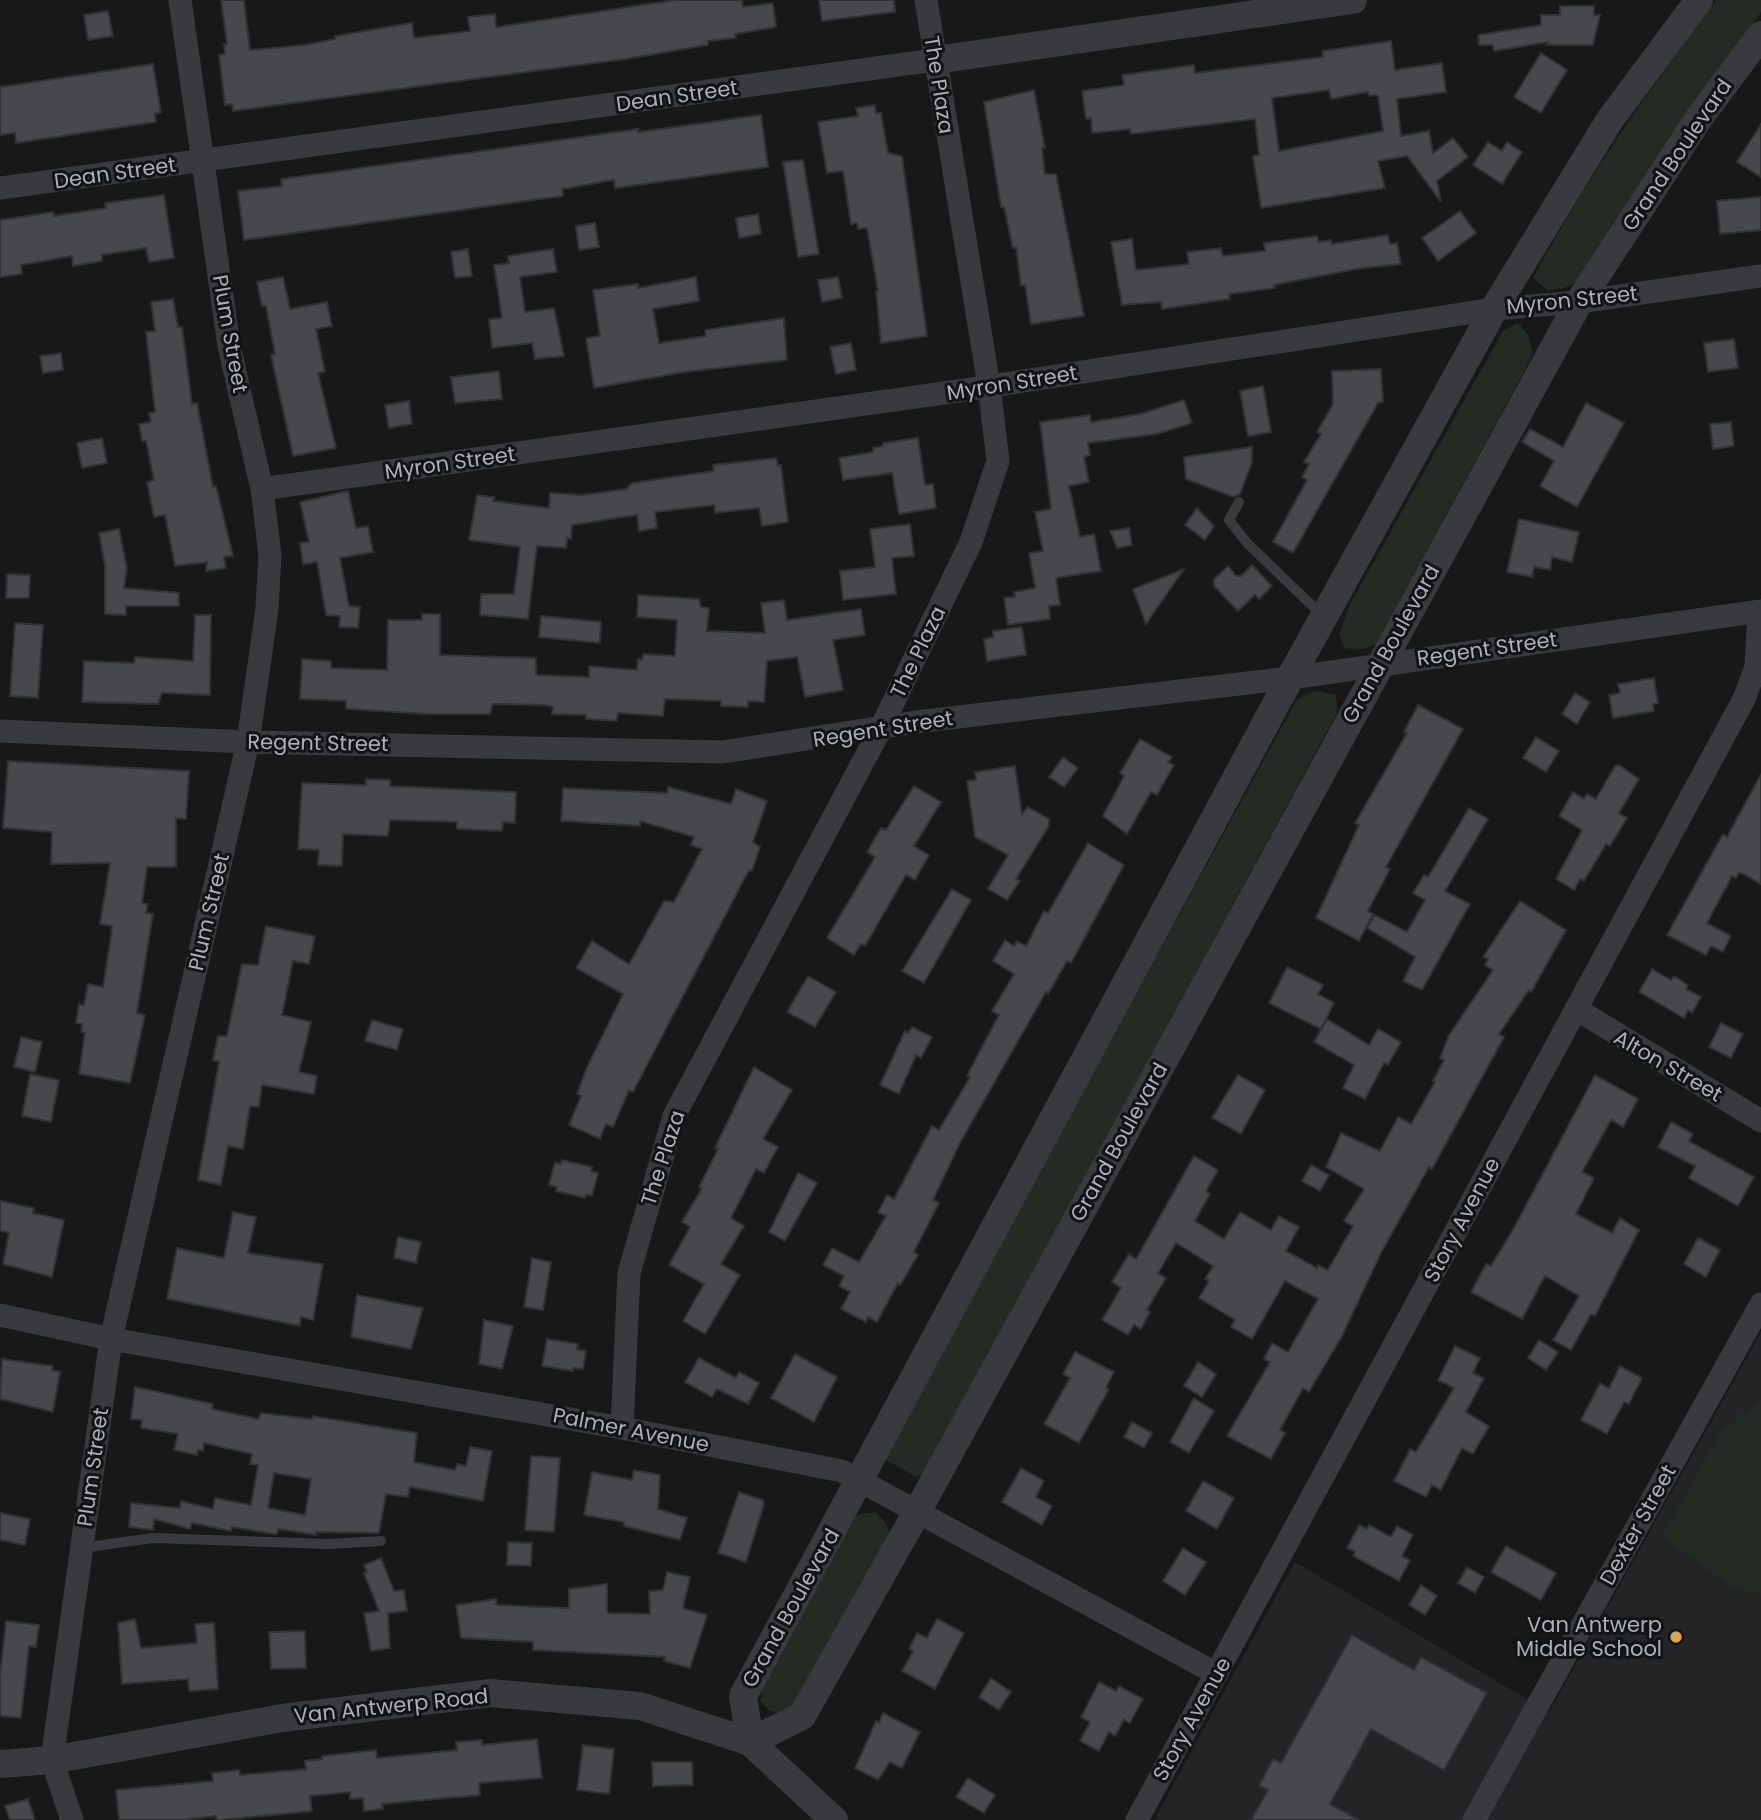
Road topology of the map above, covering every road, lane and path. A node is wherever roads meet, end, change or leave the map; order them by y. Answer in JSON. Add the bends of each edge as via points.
{"nodes":[{"id":1,"x":180,"y":0,"type":"edge"},
{"id":2,"x":926,"y":0,"type":"edge"},
{"id":3,"x":1353,"y":0,"type":"edge"},
{"id":4,"x":1699,"y":0,"type":"edge"},
{"id":5,"x":1761,"y":35,"type":"edge"},
{"id":6,"x":935,"y":60,"type":"junction"},
{"id":7,"x":204,"y":161,"type":"junction"},
{"id":8,"x":0,"y":188,"type":"edge"},
{"id":9,"x":1761,"y":276,"type":"edge"},
{"id":10,"x":1578,"y":302,"type":"junction"},
{"id":11,"x":1494,"y":309,"type":"junction"},
{"id":12,"x":989,"y":386,"type":"junction"},
{"id":13,"x":262,"y":489,"type":"junction"},
{"id":14,"x":1239,"y":502,"type":"dead end"},
{"id":15,"x":1760,"y":612,"type":"edge"},
{"id":16,"x":1324,"y":617,"type":"junction"},
{"id":17,"x":1380,"y":663,"type":"junction"},
{"id":18,"x":1290,"y":678,"type":"junction"},
{"id":19,"x":880,"y":730,"type":"junction"},
{"id":20,"x":0,"y":731,"type":"edge"},
{"id":21,"x":248,"y":742,"type":"junction"},
{"id":22,"x":1576,"y":1009,"type":"junction"},
{"id":23,"x":1761,"y":1121,"type":"edge"},
{"id":24,"x":0,"y":1315,"type":"edge"},
{"id":25,"x":1758,"y":1316,"type":"edge"},
{"id":26,"x":111,"y":1339,"type":"junction"},
{"id":27,"x":622,"y":1428,"type":"junction"},
{"id":28,"x":861,"y":1480,"type":"junction"},
{"id":29,"x":917,"y":1512,"type":"junction"},
{"id":30,"x":381,"y":1541,"type":"dead end"},
{"id":31,"x":82,"y":1548,"type":"junction"},
{"id":32,"x":1217,"y":1674,"type":"junction"},
{"id":33,"x":750,"y":1742,"type":"junction"},
{"id":34,"x":52,"y":1760,"type":"junction"},
{"id":35,"x":0,"y":1765,"type":"edge"},
{"id":36,"x":72,"y":1820,"type":"edge"},
{"id":37,"x":834,"y":1820,"type":"edge"},
{"id":38,"x":1137,"y":1820,"type":"edge"},
{"id":39,"x":1474,"y":1820,"type":"edge"}],
"edges":[{"from":1,"to":7,"type":"street","name":"Plum Street"},
{"from":2,"to":6,"type":"street","name":"The Plaza"},
{"from":3,"to":6,"type":"street","name":"Dean Street"},
{"from":4,"to":11,"type":"street","name":"Grand Boulevard","via":[[1609,121]]},
{"from":5,"to":10,"type":"street","name":"Grand Boulevard","via":[[1699,118]]},
{"from":6,"to":7,"type":"street","name":"Dean Street"},
{"from":6,"to":12,"type":"street","name":"The Plaza"},
{"from":7,"to":8,"type":"street","name":"Dean Street"},
{"from":7,"to":13,"type":"street","name":"Plum Street","via":[[229,346]]},
{"from":9,"to":10,"type":"street","name":"Myron Street"},
{"from":10,"to":11,"type":"street","name":"Myron Street"},
{"from":10,"to":17,"type":"street","name":"Grand Boulevard"},
{"from":11,"to":12,"type":"street","name":"Myron Street"},
{"from":11,"to":16,"type":"street","name":"Grand Boulevard"},
{"from":12,"to":13,"type":"street","name":"Myron Street"},
{"from":12,"to":19,"type":"street","name":"The Plaza","via":[[998,461],[971,542]]},
{"from":13,"to":21,"type":"street","name":"Plum Street","via":[[270,568]]},
{"from":14,"to":16,"type":"lane","via":[[1228,520]]},
{"from":15,"to":17,"type":"street","name":"Regent Street"},
{"from":15,"to":22,"type":"street","name":"Story Avenue","via":[[1756,667],[1744,699]]},
{"from":16,"to":18,"type":"street","name":"Grand Boulevard"},
{"from":17,"to":18,"type":"street","name":"Regent Street"},
{"from":17,"to":29,"type":"street","name":"Grand Boulevard"},
{"from":18,"to":19,"type":"street","name":"Regent Street"},
{"from":18,"to":28,"type":"street","name":"Grand Boulevard"},
{"from":19,"to":21,"type":"street","name":"Regent Street","via":[[723,752]]},
{"from":19,"to":27,"type":"street","name":"The Plaza","via":[[674,1116],[629,1273]]},
{"from":20,"to":21,"type":"street","name":"Regent Street"},
{"from":21,"to":26,"type":"street","name":"Plum Street"},
{"from":22,"to":23,"type":"street","name":"Alton Street"},
{"from":22,"to":32,"type":"street","name":"Story Avenue"},
{"from":24,"to":26,"type":"street","name":"Palmer Avenue"},
{"from":25,"to":39,"type":"street","name":"Dexter Street"},
{"from":26,"to":27,"type":"street","name":"Palmer Avenue"},
{"from":26,"to":31,"type":"street","name":"Plum Street"},
{"from":27,"to":28,"type":"street","name":"Palmer Avenue","via":[[842,1471]]},
{"from":28,"to":29,"type":"street","name":"Palmer Avenue"},
{"from":28,"to":33,"type":"street","name":"Grand Boulevard","via":[[743,1696]]},
{"from":29,"to":32,"type":"street","name":"Palmer Avenue"},
{"from":29,"to":33,"type":"street","name":"Grand Boulevard","via":[[802,1716]]},
{"from":30,"to":31,"type":"lane","via":[[328,1544],[152,1538]]},
{"from":31,"to":34,"type":"street","name":"Plum Street"},
{"from":32,"to":38,"type":"street","name":"Story Avenue"},
{"from":33,"to":34,"type":"street","name":"Van Antwerp Road","via":[[640,1706],[490,1693],[282,1718]]},
{"from":33,"to":37,"type":"street","name":"Van Antwerp Road"},
{"from":34,"to":35,"type":"street","name":"Van Antwerp Road"},
{"from":34,"to":36,"type":"street","name":"Plum Street"}]}
